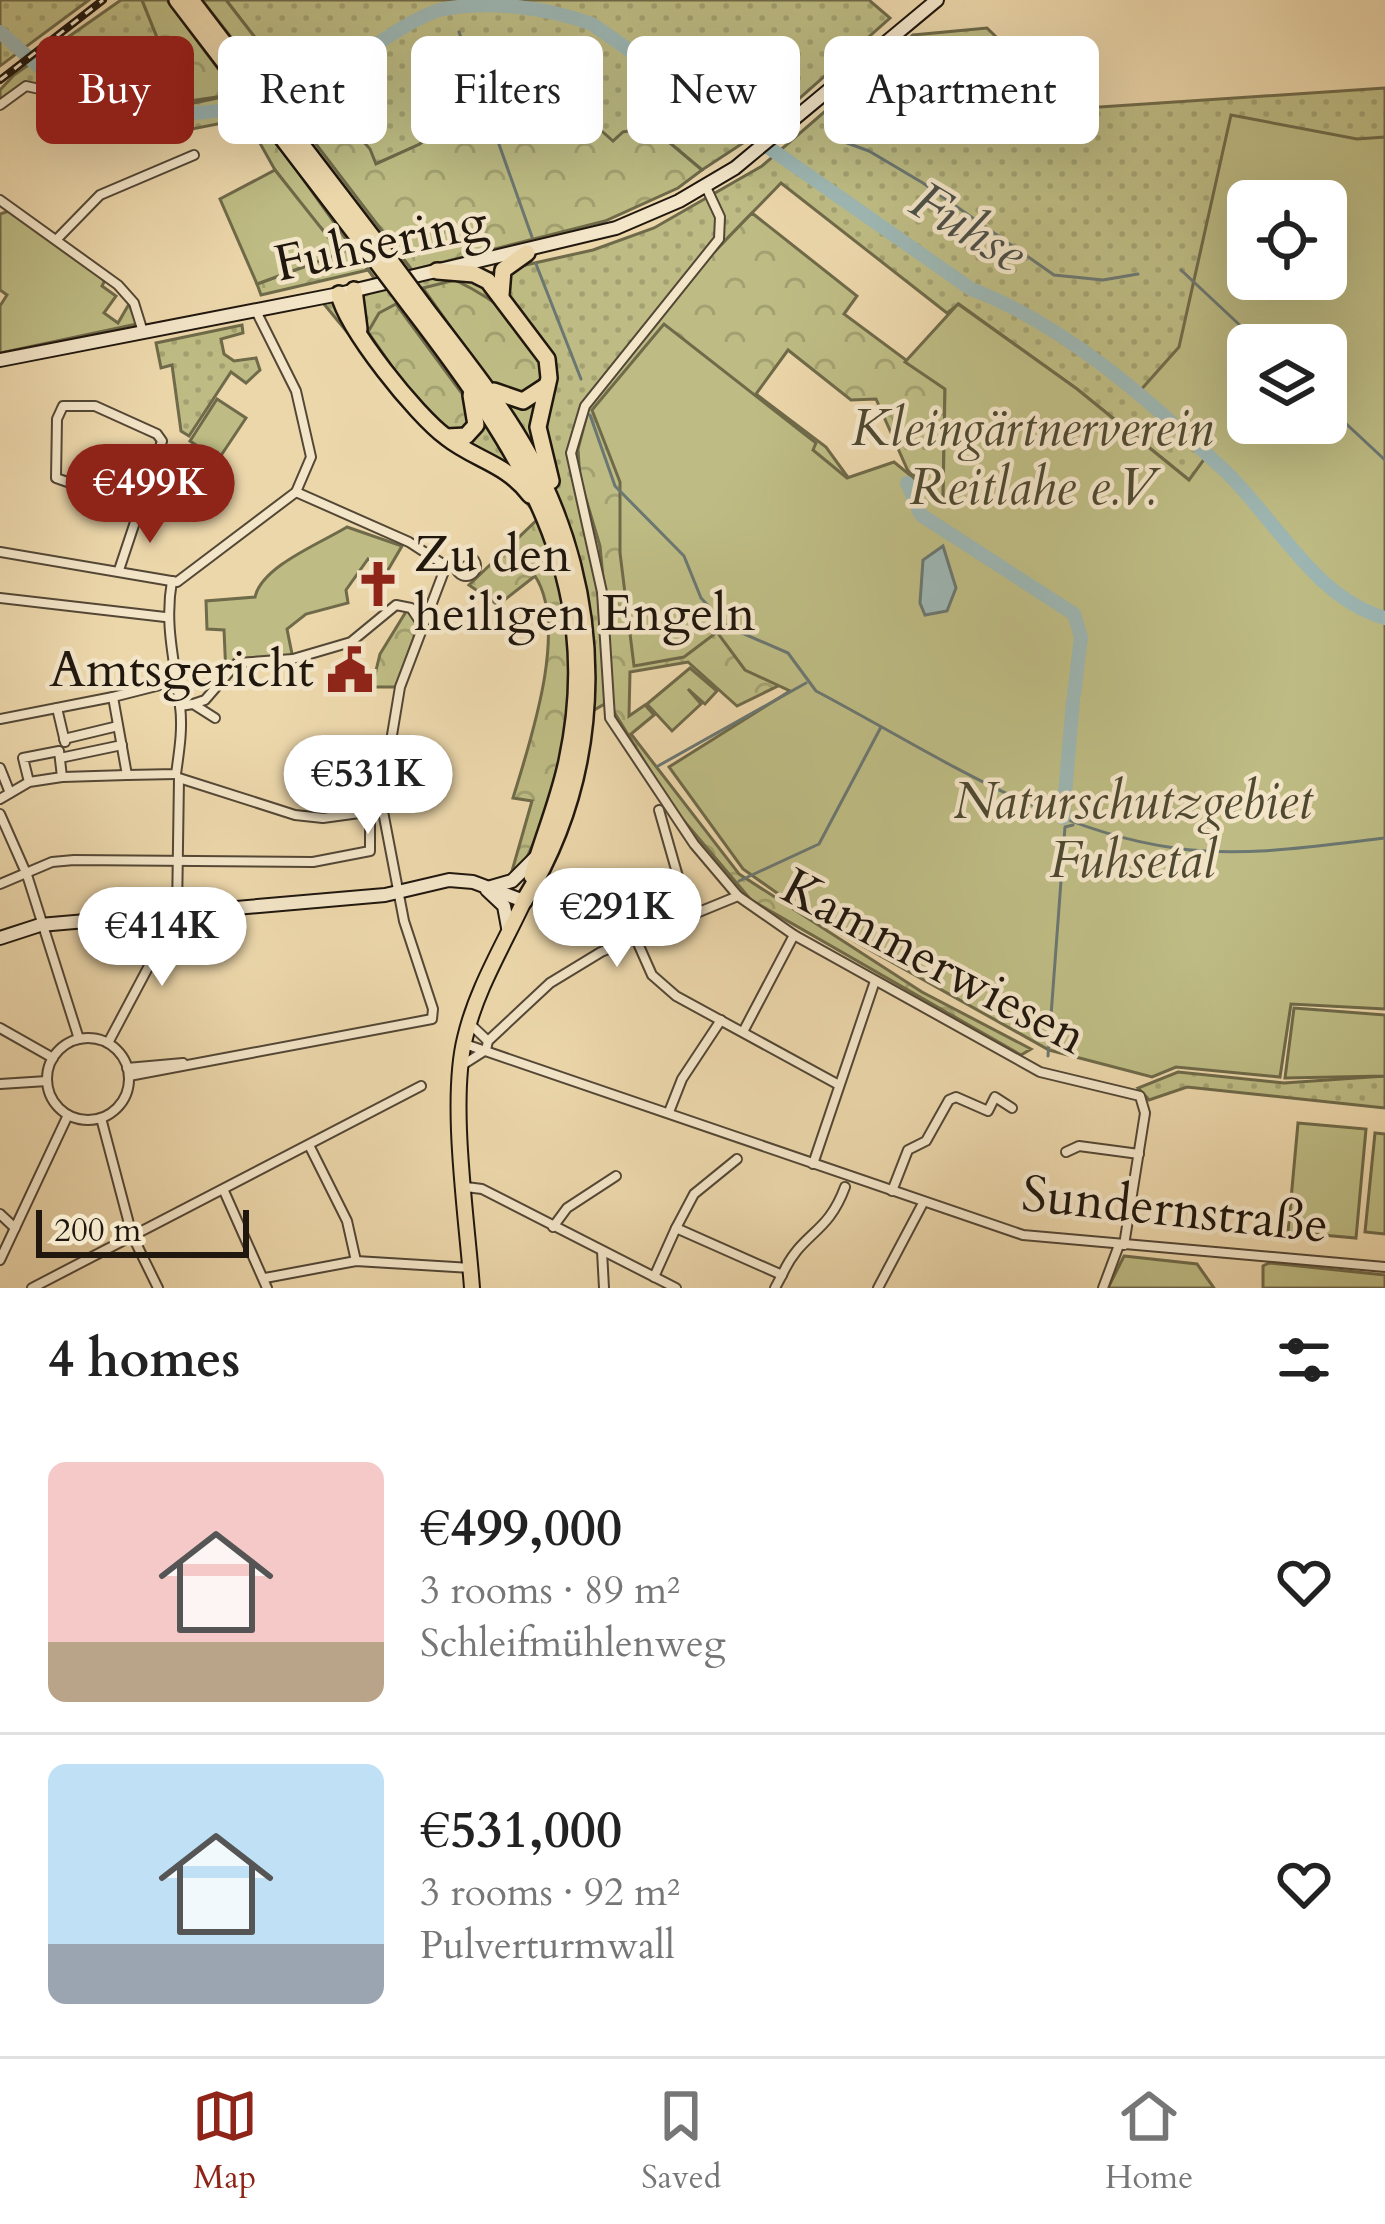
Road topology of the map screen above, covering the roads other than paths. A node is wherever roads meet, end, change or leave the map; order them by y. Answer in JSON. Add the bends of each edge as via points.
{"nodes":[{"id":1,"x":177,"y":0,"type":"edge"},
{"id":2,"x":191,"y":0,"type":"edge"},
{"id":3,"x":937,"y":0,"type":"edge"},
{"id":4,"x":218,"y":41,"type":"edge"},
{"id":5,"x":218,"y":47,"type":"edge"},
{"id":6,"x":36,"y":88,"type":"edge"},
{"id":7,"x":0,"y":106,"type":"edge"},
{"id":8,"x":293,"y":144,"type":"edge"},
{"id":9,"x":194,"y":155,"type":"dead end"},
{"id":10,"x":706,"y":187,"type":"junction"},
{"id":11,"x":0,"y":198,"type":"edge"},
{"id":12,"x":58,"y":238,"type":"junction"},
{"id":13,"x":527,"y":253,"type":"junction"},
{"id":14,"x":488,"y":260,"type":"junction"},
{"id":15,"x":437,"y":271,"type":"junction"},
{"id":16,"x":496,"y":287,"type":"junction"},
{"id":17,"x":347,"y":292,"type":"junction"},
{"id":18,"x":258,"y":314,"type":"junction"},
{"id":19,"x":143,"y":334,"type":"junction"},
{"id":20,"x":0,"y":360,"type":"edge"},
{"id":21,"x":549,"y":377,"type":"junction"},
{"id":22,"x":472,"y":378,"type":"junction"},
{"id":23,"x":442,"y":434,"type":"junction"},
{"id":24,"x":296,"y":492,"type":"junction"},
{"id":25,"x":139,"y":507,"type":"junction"},
{"id":26,"x":551,"y":515,"type":"junction"},
{"id":27,"x":0,"y":552,"type":"edge"},
{"id":28,"x":119,"y":570,"type":"junction"},
{"id":29,"x":172,"y":581,"type":"junction"},
{"id":30,"x":0,"y":598,"type":"edge"},
{"id":31,"x":165,"y":617,"type":"junction"},
{"id":32,"x":422,"y":624,"type":"junction"},
{"id":33,"x":176,"y":681,"type":"junction"},
{"id":34,"x":113,"y":698,"type":"junction"},
{"id":35,"x":194,"y":704,"type":"junction"},
{"id":36,"x":180,"y":706,"type":"junction"},
{"id":37,"x":58,"y":708,"type":"junction"},
{"id":38,"x":215,"y":718,"type":"dead end"},
{"id":39,"x":0,"y":719,"type":"edge"},
{"id":40,"x":118,"y":726,"type":"junction"},
{"id":41,"x":64,"y":739,"type":"junction"},
{"id":42,"x":122,"y":745,"type":"junction"},
{"id":43,"x":60,"y":754,"type":"junction"},
{"id":44,"x":0,"y":768,"type":"edge"},
{"id":45,"x":127,"y":776,"type":"junction"},
{"id":46,"x":62,"y":777,"type":"junction"},
{"id":47,"x":29,"y":782,"type":"junction"},
{"id":48,"x":10,"y":793,"type":"junction"},
{"id":49,"x":0,"y":799,"type":"edge"},
{"id":50,"x":381,"y":810,"type":"junction"},
{"id":51,"x":659,"y":810,"type":"dead end"},
{"id":52,"x":370,"y":812,"type":"junction"},
{"id":53,"x":0,"y":814,"type":"edge"},
{"id":54,"x":537,"y":856,"type":"junction"},
{"id":55,"x":176,"y":857,"type":"junction"},
{"id":56,"x":27,"y":875,"type":"junction"},
{"id":57,"x":0,"y":884,"type":"edge"},
{"id":58,"x":486,"y":886,"type":"junction"},
{"id":59,"x":398,"y":892,"type":"junction"},
{"id":60,"x":739,"y":896,"type":"junction"},
{"id":61,"x":524,"y":902,"type":"junction"},
{"id":62,"x":177,"y":914,"type":"junction"},
{"id":63,"x":689,"y":915,"type":"junction"},
{"id":64,"x":40,"y":925,"type":"junction"},
{"id":65,"x":509,"y":933,"type":"junction"},
{"id":66,"x":794,"y":935,"type":"junction"},
{"id":67,"x":0,"y":938,"type":"edge"},
{"id":68,"x":637,"y":939,"type":"junction"},
{"id":69,"x":875,"y":981,"type":"junction"},
{"id":70,"x":721,"y":1020,"type":"junction"},
{"id":71,"x":470,"y":1023,"type":"junction"},
{"id":72,"x":0,"y":1028,"type":"edge"},
{"id":73,"x":744,"y":1030,"type":"junction"},
{"id":74,"x":79,"y":1040,"type":"junction"},
{"id":75,"x":108,"y":1043,"type":"junction"},
{"id":76,"x":463,"y":1044,"type":"junction"},
{"id":77,"x":487,"y":1045,"type":"junction"},
{"id":78,"x":53,"y":1058,"type":"junction"},
{"id":79,"x":460,"y":1066,"type":"junction"},
{"id":80,"x":128,"y":1072,"type":"junction"},
{"id":81,"x":47,"y":1081,"type":"junction"},
{"id":82,"x":0,"y":1084,"type":"edge"},
{"id":83,"x":839,"y":1085,"type":"junction"},
{"id":84,"x":422,"y":1086,"type":"dead end"},
{"id":85,"x":1012,"y":1108,"type":"dead end"},
{"id":86,"x":669,"y":1112,"type":"junction"},
{"id":87,"x":68,"y":1115,"type":"junction"},
{"id":88,"x":101,"y":1118,"type":"junction"},
{"id":89,"x":309,"y":1145,"type":"junction"},
{"id":90,"x":1066,"y":1152,"type":"dead end"},
{"id":91,"x":1138,"y":1154,"type":"junction"},
{"id":92,"x":737,"y":1160,"type":"dead end"},
{"id":93,"x":813,"y":1164,"type":"junction"},
{"id":94,"x":616,"y":1176,"type":"dead end"},
{"id":95,"x":466,"y":1186,"type":"junction"},
{"id":96,"x":845,"y":1187,"type":"dead end"},
{"id":97,"x":224,"y":1190,"type":"junction"},
{"id":98,"x":892,"y":1192,"type":"junction"},
{"id":99,"x":923,"y":1203,"type":"junction"},
{"id":100,"x":0,"y":1214,"type":"edge"},
{"id":101,"x":553,"y":1227,"type":"junction"},
{"id":102,"x":15,"y":1228,"type":"junction"},
{"id":103,"x":676,"y":1228,"type":"junction"},
{"id":104,"x":132,"y":1235,"type":"junction"},
{"id":105,"x":1122,"y":1245,"type":"junction"},
{"id":106,"x":602,"y":1251,"type":"junction"},
{"id":107,"x":0,"y":1260,"type":"edge"},
{"id":108,"x":356,"y":1262,"type":"junction"},
{"id":109,"x":1385,"y":1267,"type":"edge"},
{"id":110,"x":471,"y":1268,"type":"junction"},
{"id":111,"x":782,"y":1275,"type":"junction"},
{"id":112,"x":654,"y":1277,"type":"junction"},
{"id":113,"x":266,"y":1283,"type":"edge"},
{"id":114,"x":32,"y":1288,"type":"edge"},
{"id":115,"x":158,"y":1288,"type":"edge"},
{"id":116,"x":472,"y":1288,"type":"edge"},
{"id":117,"x":604,"y":1288,"type":"edge"},
{"id":118,"x":676,"y":1288,"type":"edge"},
{"id":119,"x":775,"y":1288,"type":"edge"},
{"id":120,"x":878,"y":1288,"type":"edge"},
{"id":121,"x":1103,"y":1288,"type":"edge"}],
"edges":[{"from":1,"to":5,"type":"highway"},
{"from":2,"to":4,"type":"highway"},
{"from":3,"to":10,"type":"street","name":"Fuhsering"},
{"from":6,"to":7,"type":"street","via":[[26,86]]},
{"from":8,"to":22,"type":"highway","bridge":true},
{"from":9,"to":12,"type":"street","via":[[100,195]]},
{"from":10,"to":13,"type":"street","name":"Fuhsering","via":[[616,228]]},
{"from":10,"to":60,"type":"street","name":"Kammerwiesen","via":[[720,217],[719,239],[584,406],[572,435],[602,592],[610,718]]},
{"from":11,"to":12,"type":"street"},
{"from":12,"to":19,"type":"street","via":[[130,297]]},
{"from":13,"to":14,"type":"street","name":"Fuhsering"},
{"from":13,"to":16,"type":"highway","via":[[506,266]]},
{"from":14,"to":15,"type":"street","name":"Fuhsering"},
{"from":14,"to":16,"type":"highway"},
{"from":15,"to":16,"type":"highway","via":[[474,274]]},
{"from":15,"to":17,"type":"street","name":"Fuhsering"},
{"from":16,"to":21,"type":"highway","via":[[545,354]]},
{"from":17,"to":18,"type":"street","name":"Fuhsering"},
{"from":17,"to":23,"type":"highway","via":[[359,332]]},
{"from":18,"to":19,"type":"street","name":"Fuhsering"},
{"from":18,"to":24,"type":"street","via":[[296,392],[312,454]]},
{"from":19,"to":20,"type":"street","name":"Fuhsering"},
{"from":21,"to":22,"type":"highway","via":[[538,394],[517,401]]},
{"from":21,"to":26,"type":"highway","via":[[538,436]]},
{"from":22,"to":23,"type":"highway","via":[[476,425],[461,438]]},
{"from":22,"to":26,"type":"highway"},
{"from":23,"to":26,"type":"highway","via":[[504,467]]},
{"from":24,"to":29,"type":"street","via":[[200,569]]},
{"from":24,"to":32,"type":"street","via":[[448,564]]},
{"from":25,"to":25,"type":"street","via":[[158,434],[89,405],[63,406],[56,478]]},
{"from":25,"to":28,"type":"street"},
{"from":26,"to":54,"type":"highway","via":[[574,624],[577,685],[568,759]]},
{"from":26,"to":61,"type":"highway","via":[[586,629],[586,718],[560,828]]},
{"from":27,"to":28,"type":"street"},
{"from":28,"to":29,"type":"street"},
{"from":29,"to":31,"type":"street"},
{"from":30,"to":31,"type":"street"},
{"from":31,"to":33,"type":"street"},
{"from":32,"to":35,"type":"street","via":[[411,608],[396,605],[351,642],[293,659],[237,663]]},
{"from":32,"to":50,"type":"street","via":[[400,687]]},
{"from":33,"to":34,"type":"street"},
{"from":33,"to":36,"type":"street"},
{"from":34,"to":37,"type":"street"},
{"from":34,"to":40,"type":"street"},
{"from":35,"to":36,"type":"street"},
{"from":35,"to":38,"type":"street"},
{"from":36,"to":45,"type":"street","via":[[176,774]]},
{"from":37,"to":39,"type":"street"},
{"from":37,"to":41,"type":"street"},
{"from":40,"to":41,"type":"street"},
{"from":40,"to":42,"type":"street"},
{"from":41,"to":43,"type":"street"},
{"from":42,"to":43,"type":"street"},
{"from":42,"to":45,"type":"street"},
{"from":43,"to":46,"type":"street"},
{"from":43,"to":47,"type":"street","via":[[23,758]]},
{"from":44,"to":48,"type":"street"},
{"from":45,"to":46,"type":"street"},
{"from":46,"to":47,"type":"street"},
{"from":47,"to":48,"type":"street"},
{"from":48,"to":49,"type":"street"},
{"from":50,"to":52,"type":"street"},
{"from":50,"to":59,"type":"street"},
{"from":51,"to":63,"type":"street"},
{"from":52,"to":55,"type":"street","via":[[370,850],[313,862]]},
{"from":52,"to":55,"type":"street","via":[[296,815],[178,778]]},
{"from":53,"to":56,"type":"street"},
{"from":54,"to":58,"type":"street","via":[[512,881]]},
{"from":54,"to":61,"type":"highway"},
{"from":55,"to":56,"type":"street","via":[[52,862]]},
{"from":55,"to":62,"type":"street"},
{"from":56,"to":57,"type":"street"},
{"from":56,"to":64,"type":"street"},
{"from":58,"to":59,"type":"street","via":[[449,880]]},
{"from":58,"to":61,"type":"street"},
{"from":58,"to":65,"type":"street","via":[[504,906]]},
{"from":59,"to":62,"type":"street"},
{"from":59,"to":80,"type":"street","via":[[432,1019]]},
{"from":60,"to":63,"type":"street"},
{"from":60,"to":66,"type":"street","name":"Kammerwiesen"},
{"from":61,"to":65,"type":"main road"},
{"from":62,"to":64,"type":"street"},
{"from":62,"to":75,"type":"street"},
{"from":63,"to":68,"type":"street"},
{"from":64,"to":67,"type":"street"},
{"from":64,"to":74,"type":"street"},
{"from":65,"to":71,"type":"main road"},
{"from":66,"to":69,"type":"street","name":"Kammerwiesen"},
{"from":66,"to":73,"type":"street"},
{"from":68,"to":70,"type":"street","via":[[652,975]]},
{"from":68,"to":77,"type":"street","via":[[550,983]]},
{"from":69,"to":83,"type":"street"},
{"from":69,"to":91,"type":"street","name":"Kammerwiesen","via":[[1051,1077],[1136,1093],[1145,1113]]},
{"from":70,"to":73,"type":"street"},
{"from":70,"to":86,"type":"street"},
{"from":71,"to":76,"type":"main road"},
{"from":71,"to":77,"type":"street"},
{"from":72,"to":78,"type":"street"},
{"from":73,"to":83,"type":"street"},
{"from":74,"to":75,"type":"street"},
{"from":74,"to":78,"type":"street"},
{"from":75,"to":80,"type":"street"},
{"from":76,"to":77,"type":"street","name":"Sundernstraße"},
{"from":76,"to":79,"type":"main road"},
{"from":77,"to":79,"type":"street"},
{"from":77,"to":86,"type":"street","name":"Sundernstraße"},
{"from":78,"to":81,"type":"street"},
{"from":79,"to":95,"type":"main road"},
{"from":80,"to":88,"type":"street","via":[[120,1105]]},
{"from":81,"to":82,"type":"street"},
{"from":81,"to":87,"type":"street"},
{"from":83,"to":93,"type":"street"},
{"from":84,"to":89,"type":"street"},
{"from":85,"to":98,"type":"street","name":"Sundernstraße","via":[[995,1097],[988,1111],[950,1100],[926,1141],[908,1150]]},
{"from":86,"to":93,"type":"street","name":"Sundernstraße"},
{"from":87,"to":88,"type":"street"},
{"from":87,"to":102,"type":"street"},
{"from":88,"to":104,"type":"street"},
{"from":89,"to":97,"type":"street"},
{"from":89,"to":108,"type":"street","via":[[347,1221]]},
{"from":90,"to":91,"type":"street","via":[[1078,1146]]},
{"from":91,"to":105,"type":"street"},
{"from":92,"to":103,"type":"street","via":[[694,1194]]},
{"from":93,"to":98,"type":"street","name":"Sundernstraße"},
{"from":94,"to":101,"type":"street"},
{"from":95,"to":101,"type":"street"},
{"from":95,"to":110,"type":"main road"},
{"from":96,"to":111,"type":"street","via":[[832,1222],[795,1247]]},
{"from":97,"to":104,"type":"street"},
{"from":97,"to":113,"type":"street"},
{"from":98,"to":99,"type":"street","name":"Sundernstraße"},
{"from":99,"to":105,"type":"street","name":"Sundernstraße","via":[[1023,1235]]},
{"from":99,"to":120,"type":"street"},
{"from":100,"to":102,"type":"street"},
{"from":101,"to":106,"type":"street"},
{"from":102,"to":107,"type":"street"},
{"from":103,"to":111,"type":"street"},
{"from":103,"to":112,"type":"street"},
{"from":104,"to":114,"type":"street"},
{"from":104,"to":115,"type":"street"},
{"from":105,"to":109,"type":"street","name":"Sundernstraße"},
{"from":105,"to":121,"type":"street"},
{"from":106,"to":112,"type":"street"},
{"from":106,"to":117,"type":"street"},
{"from":108,"to":110,"type":"street"},
{"from":108,"to":113,"type":"street"},
{"from":110,"to":116,"type":"main road"},
{"from":111,"to":119,"type":"street"},
{"from":112,"to":118,"type":"street"}]}
